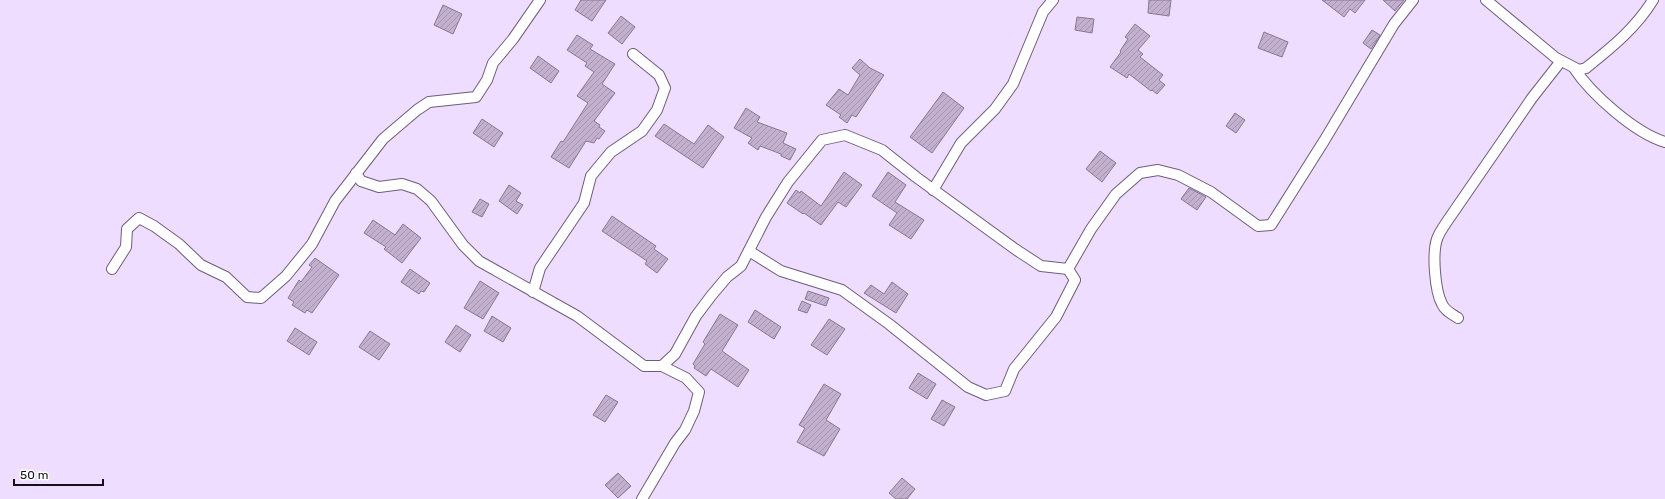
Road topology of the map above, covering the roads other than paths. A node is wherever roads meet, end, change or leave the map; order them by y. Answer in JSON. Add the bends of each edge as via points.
{"nodes":[{"id":1,"x":540,"y":0,"type":"edge"},
{"id":2,"x":1053,"y":0,"type":"edge"},
{"id":3,"x":1413,"y":0,"type":"edge"},
{"id":4,"x":1486,"y":0,"type":"edge"},
{"id":5,"x":1652,"y":0,"type":"edge"},
{"id":6,"x":633,"y":54,"type":"dead end"},
{"id":7,"x":1561,"y":61,"type":"junction"},
{"id":8,"x":1574,"y":68,"type":"junction"},
{"id":9,"x":1665,"y":142,"type":"edge"},
{"id":10,"x":356,"y":173,"type":"junction"},
{"id":11,"x":933,"y":190,"type":"junction"},
{"id":12,"x":749,"y":251,"type":"junction"},
{"id":13,"x":112,"y":269,"type":"dead end"},
{"id":14,"x":1068,"y":269,"type":"junction"},
{"id":15,"x":533,"y":292,"type":"junction"},
{"id":16,"x":1458,"y":318,"type":"dead end"},
{"id":17,"x":662,"y":366,"type":"junction"},
{"id":18,"x":642,"y":499,"type":"edge"}],
"edges":[{"from":1,"to":10,"type":"street","via":[[493,63],[487,80],[476,97],[429,102],[416,110],[383,139]]},
{"from":2,"to":11,"type":"street","via":[[1043,12],[1013,84],[995,109],[961,143]]},
{"from":3,"to":14,"type":"street","via":[[1394,24],[1271,225],[1258,226],[1211,192],[1178,175],[1158,170],[1140,173],[1116,194]]},
{"from":4,"to":7,"type":"street"},
{"from":5,"to":8,"type":"street","via":[[1622,39],[1586,68]]},
{"from":6,"to":15,"type":"street","via":[[659,75],[665,88],[657,110],[642,131],[611,152],[591,176],[584,203],[540,268]]},
{"from":7,"to":8,"type":"street"},
{"from":7,"to":16,"type":"street","via":[[1532,98],[1437,239],[1435,248],[1439,296],[1444,308]]},
{"from":8,"to":9,"type":"street","via":[[1617,113],[1639,130]]},
{"from":10,"to":13,"type":"street","via":[[335,201],[312,244],[286,276],[261,298],[247,297],[226,277],[200,265],[179,244],[139,218],[127,229],[126,248]]},
{"from":10,"to":15,"type":"street","via":[[361,181],[379,187],[402,184],[417,189],[431,200],[463,245],[479,261]]},
{"from":11,"to":12,"type":"street","via":[[882,150],[846,135],[822,140],[788,182]]},
{"from":11,"to":14,"type":"street","via":[[1041,266]]},
{"from":12,"to":14,"type":"street","via":[[781,271],[842,290],[968,387],[986,395],[1005,391],[1014,369],[1056,317],[1075,280]]},
{"from":12,"to":17,"type":"street","via":[[741,266],[727,277],[696,316],[675,354]]},
{"from":15,"to":17,"type":"street","via":[[577,316],[644,366]]},
{"from":17,"to":18,"type":"street","via":[[686,378],[699,392],[685,430]]}]}
